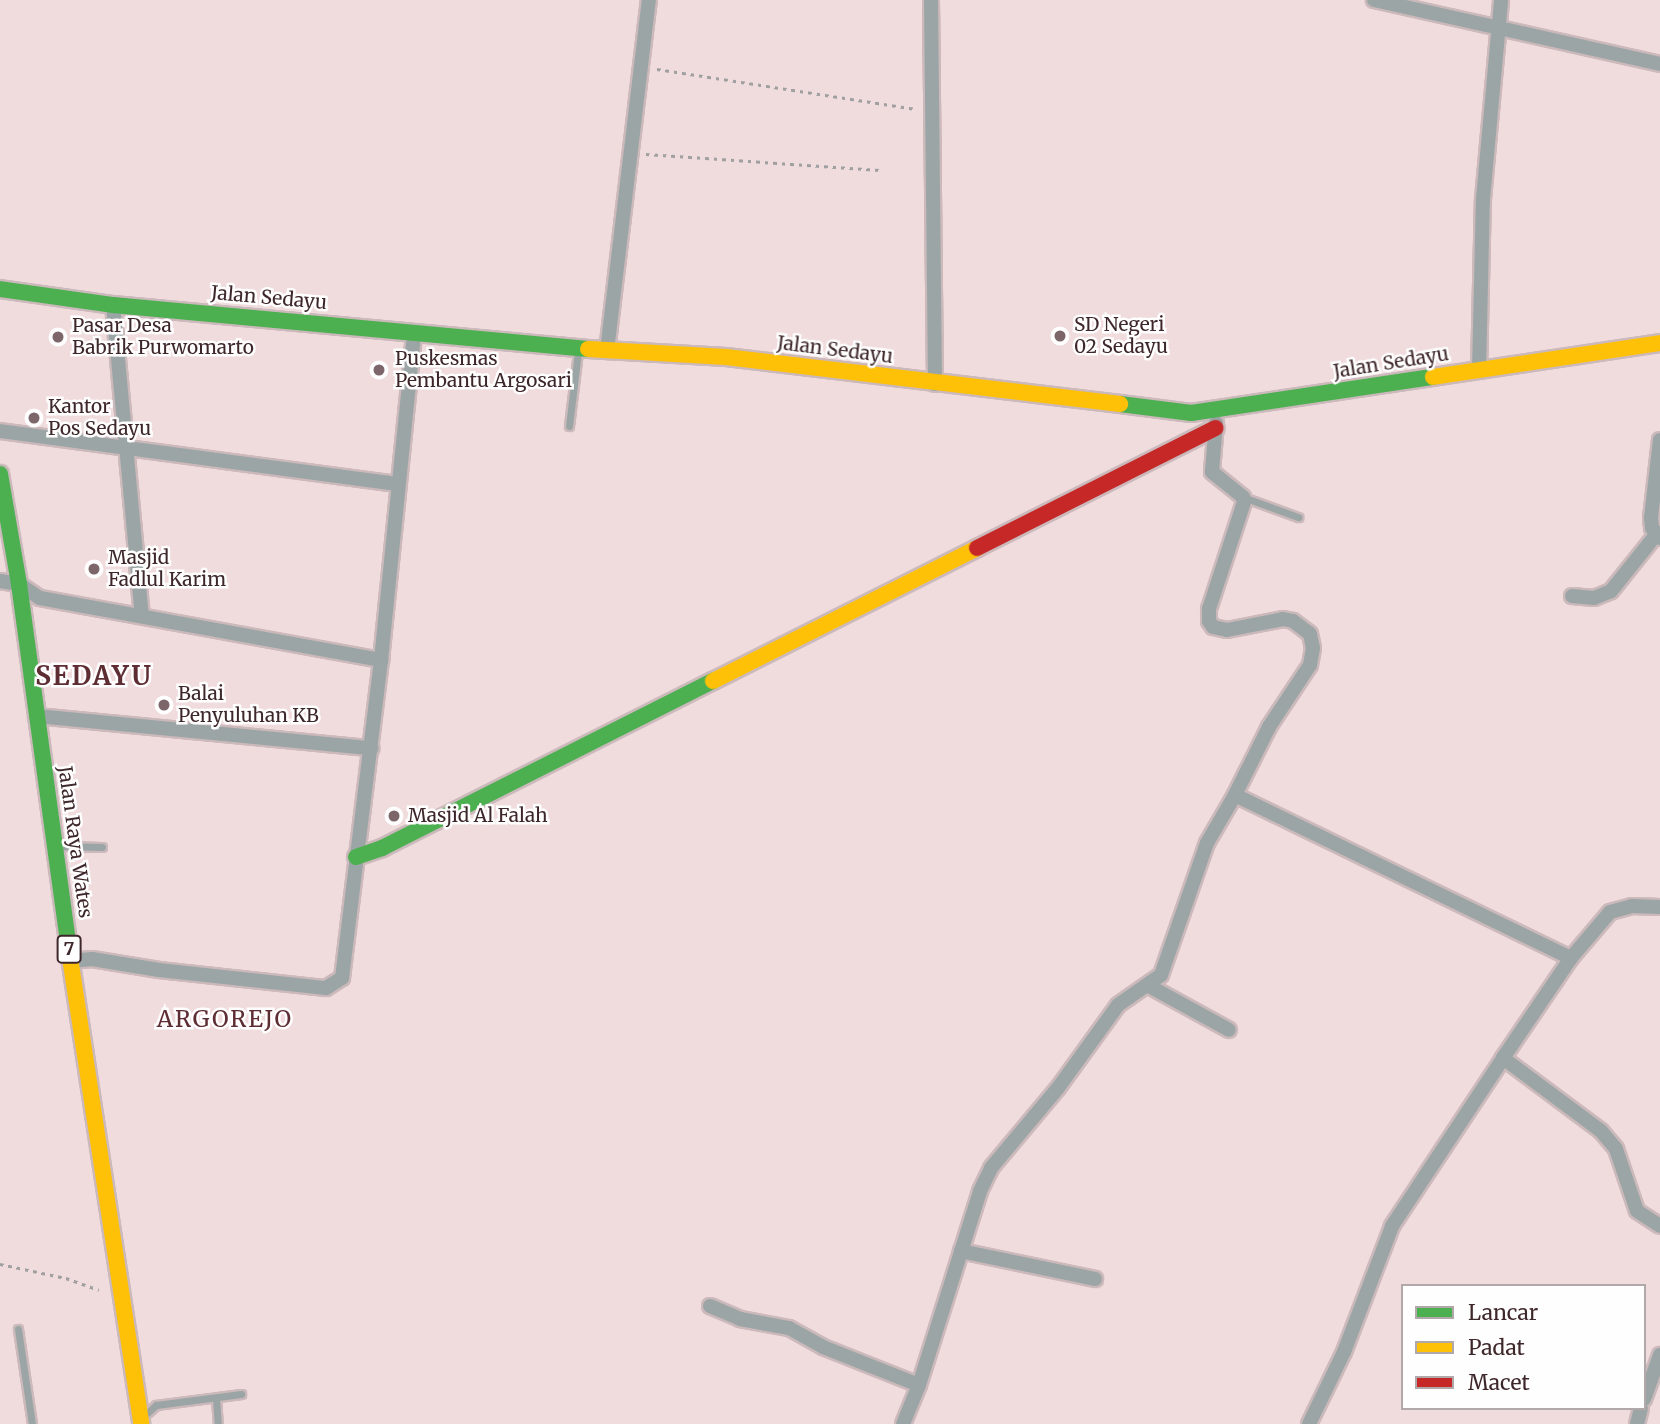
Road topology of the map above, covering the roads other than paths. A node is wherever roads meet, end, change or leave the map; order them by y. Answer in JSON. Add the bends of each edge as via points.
{"nodes":[{"id":1,"x":649,"y":0,"type":"edge"},
{"id":2,"x":931,"y":0,"type":"edge"},
{"id":3,"x":1374,"y":0,"type":"edge"},
{"id":4,"x":1501,"y":0,"type":"edge"},
{"id":5,"x":1497,"y":30,"type":"junction"},
{"id":6,"x":1660,"y":64,"type":"edge"},
{"id":7,"x":0,"y":289,"type":"edge"},
{"id":8,"x":114,"y":305,"type":"junction"},
{"id":9,"x":414,"y":333,"type":"junction"},
{"id":10,"x":1660,"y":343,"type":"edge"},
{"id":11,"x":579,"y":348,"type":"junction"},
{"id":12,"x":607,"y":351,"type":"junction"},
{"id":13,"x":1479,"y":370,"type":"junction"},
{"id":14,"x":935,"y":384,"type":"junction"},
{"id":15,"x":1217,"y":411,"type":"junction"},
{"id":16,"x":569,"y":426,"type":"dead end"},
{"id":17,"x":1216,"y":428,"type":"junction"},
{"id":18,"x":0,"y":431,"type":"edge"},
{"id":19,"x":1660,"y":440,"type":"edge"},
{"id":20,"x":124,"y":448,"type":"junction"},
{"id":21,"x":0,"y":474,"type":"edge"},
{"id":22,"x":397,"y":484,"type":"junction"},
{"id":23,"x":1243,"y":497,"type":"junction"},
{"id":24,"x":1298,"y":517,"type":"dead end"},
{"id":25,"x":1658,"y":537,"type":"edge"},
{"id":26,"x":0,"y":581,"type":"edge"},
{"id":27,"x":19,"y":584,"type":"junction"},
{"id":28,"x":1572,"y":596,"type":"dead end"},
{"id":29,"x":142,"y":616,"type":"junction"},
{"id":30,"x":381,"y":660,"type":"junction"},
{"id":31,"x":36,"y":716,"type":"junction"},
{"id":32,"x":371,"y":748,"type":"junction"},
{"id":33,"x":1235,"y":795,"type":"junction"},
{"id":34,"x":55,"y":846,"type":"junction"},
{"id":35,"x":102,"y":847,"type":"dead end"},
{"id":36,"x":356,"y":857,"type":"junction"},
{"id":37,"x":1660,"y":907,"type":"edge"},
{"id":38,"x":1571,"y":958,"type":"junction"},
{"id":39,"x":70,"y":961,"type":"junction"},
{"id":40,"x":1149,"y":986,"type":"junction"},
{"id":41,"x":1229,"y":1031,"type":"dead end"},
{"id":42,"x":1503,"y":1058,"type":"junction"},
{"id":43,"x":1660,"y":1226,"type":"edge"},
{"id":44,"x":961,"y":1251,"type":"junction"},
{"id":45,"x":1095,"y":1279,"type":"dead end"},
{"id":46,"x":710,"y":1306,"type":"dead end"},
{"id":47,"x":18,"y":1329,"type":"dead end"},
{"id":48,"x":1660,"y":1355,"type":"edge"},
{"id":49,"x":919,"y":1385,"type":"junction"},
{"id":50,"x":241,"y":1394,"type":"dead end"},
{"id":51,"x":1646,"y":1394,"type":"edge"},
{"id":52,"x":216,"y":1398,"type":"junction"},
{"id":53,"x":141,"y":1422,"type":"edge"},
{"id":54,"x":32,"y":1424,"type":"edge"},
{"id":55,"x":218,"y":1424,"type":"edge"},
{"id":56,"x":904,"y":1424,"type":"edge"},
{"id":57,"x":1308,"y":1424,"type":"edge"}],
"edges":[{"from":1,"to":12,"type":"street"},
{"from":2,"to":14,"type":"street"},
{"from":3,"to":5,"type":"street"},
{"from":4,"to":5,"type":"street"},
{"from":5,"to":6,"type":"street"},
{"from":5,"to":13,"type":"street","via":[[1483,199]]},
{"from":7,"to":8,"type":"main road","name":"Jalan Sedayu"},
{"from":8,"to":9,"type":"main road","name":"Jalan Sedayu"},
{"from":8,"to":20,"type":"street"},
{"from":9,"to":11,"type":"main road","name":"Jalan Sedayu"},
{"from":9,"to":22,"type":"street"},
{"from":10,"to":13,"type":"main road","name":"Jalan Sedayu"},
{"from":11,"to":12,"type":"main road","name":"Jalan Sedayu"},
{"from":11,"to":16,"type":"lane"},
{"from":12,"to":14,"type":"main road","name":"Jalan Sedayu","via":[[726,357]]},
{"from":13,"to":15,"type":"main road","name":"Jalan Sedayu"},
{"from":14,"to":15,"type":"main road","name":"Jalan Sedayu","via":[[1191,413]]},
{"from":15,"to":17,"type":"street"},
{"from":17,"to":23,"type":"street","via":[[1212,472]]},
{"from":17,"to":36,"type":"main road","via":[[382,848]]},
{"from":18,"to":20,"type":"street"},
{"from":19,"to":25,"type":"street","via":[[1651,518]]},
{"from":20,"to":22,"type":"street"},
{"from":20,"to":29,"type":"street"},
{"from":21,"to":27,"type":"main road","name":"Jalan Raya Wates","number":"7"},
{"from":22,"to":30,"type":"street"},
{"from":23,"to":24,"type":"lane"},
{"from":23,"to":33,"type":"street","via":[[1209,621],[1213,627],[1227,630],[1293,621],[1310,634],[1313,648],[1310,665],[1269,727]]},
{"from":25,"to":28,"type":"street","via":[[1611,591],[1594,598]]},
{"from":26,"to":27,"type":"street"},
{"from":27,"to":29,"type":"street","via":[[40,598]]},
{"from":27,"to":31,"type":"main road","name":"Jalan Raya Wates","number":"7"},
{"from":29,"to":30,"type":"street"},
{"from":30,"to":32,"type":"street"},
{"from":31,"to":32,"type":"street"},
{"from":31,"to":34,"type":"main road","name":"Jalan Raya Wates","number":"7"},
{"from":32,"to":36,"type":"street"},
{"from":33,"to":38,"type":"street"},
{"from":33,"to":40,"type":"street","via":[[1207,843],[1161,975]]},
{"from":34,"to":35,"type":"lane"},
{"from":34,"to":39,"type":"main road","name":"Jalan Raya Wates","number":"7"},
{"from":36,"to":39,"type":"street","via":[[342,978],[335,985],[326,988],[92,959]]},
{"from":37,"to":38,"type":"street","via":[[1632,906],[1610,912]]},
{"from":38,"to":42,"type":"street"},
{"from":39,"to":53,"type":"main road","name":"Jalan Raya Wates","number":"7"},
{"from":40,"to":41,"type":"street"},
{"from":40,"to":44,"type":"street","via":[[1118,1005],[1058,1088],[1000,1154],[980,1191]]},
{"from":42,"to":43,"type":"street","via":[[1601,1131],[1616,1149],[1637,1211]]},
{"from":42,"to":57,"type":"street","via":[[1392,1226],[1344,1352]]},
{"from":44,"to":45,"type":"street"},
{"from":44,"to":49,"type":"street"},
{"from":46,"to":49,"type":"street","via":[[757,1324],[789,1328],[823,1347]]},
{"from":47,"to":54,"type":"lane"},
{"from":48,"to":51,"type":"street"},
{"from":49,"to":56,"type":"street"},
{"from":50,"to":52,"type":"lane"},
{"from":52,"to":53,"type":"lane","via":[[156,1405]]},
{"from":52,"to":55,"type":"lane"}]}
